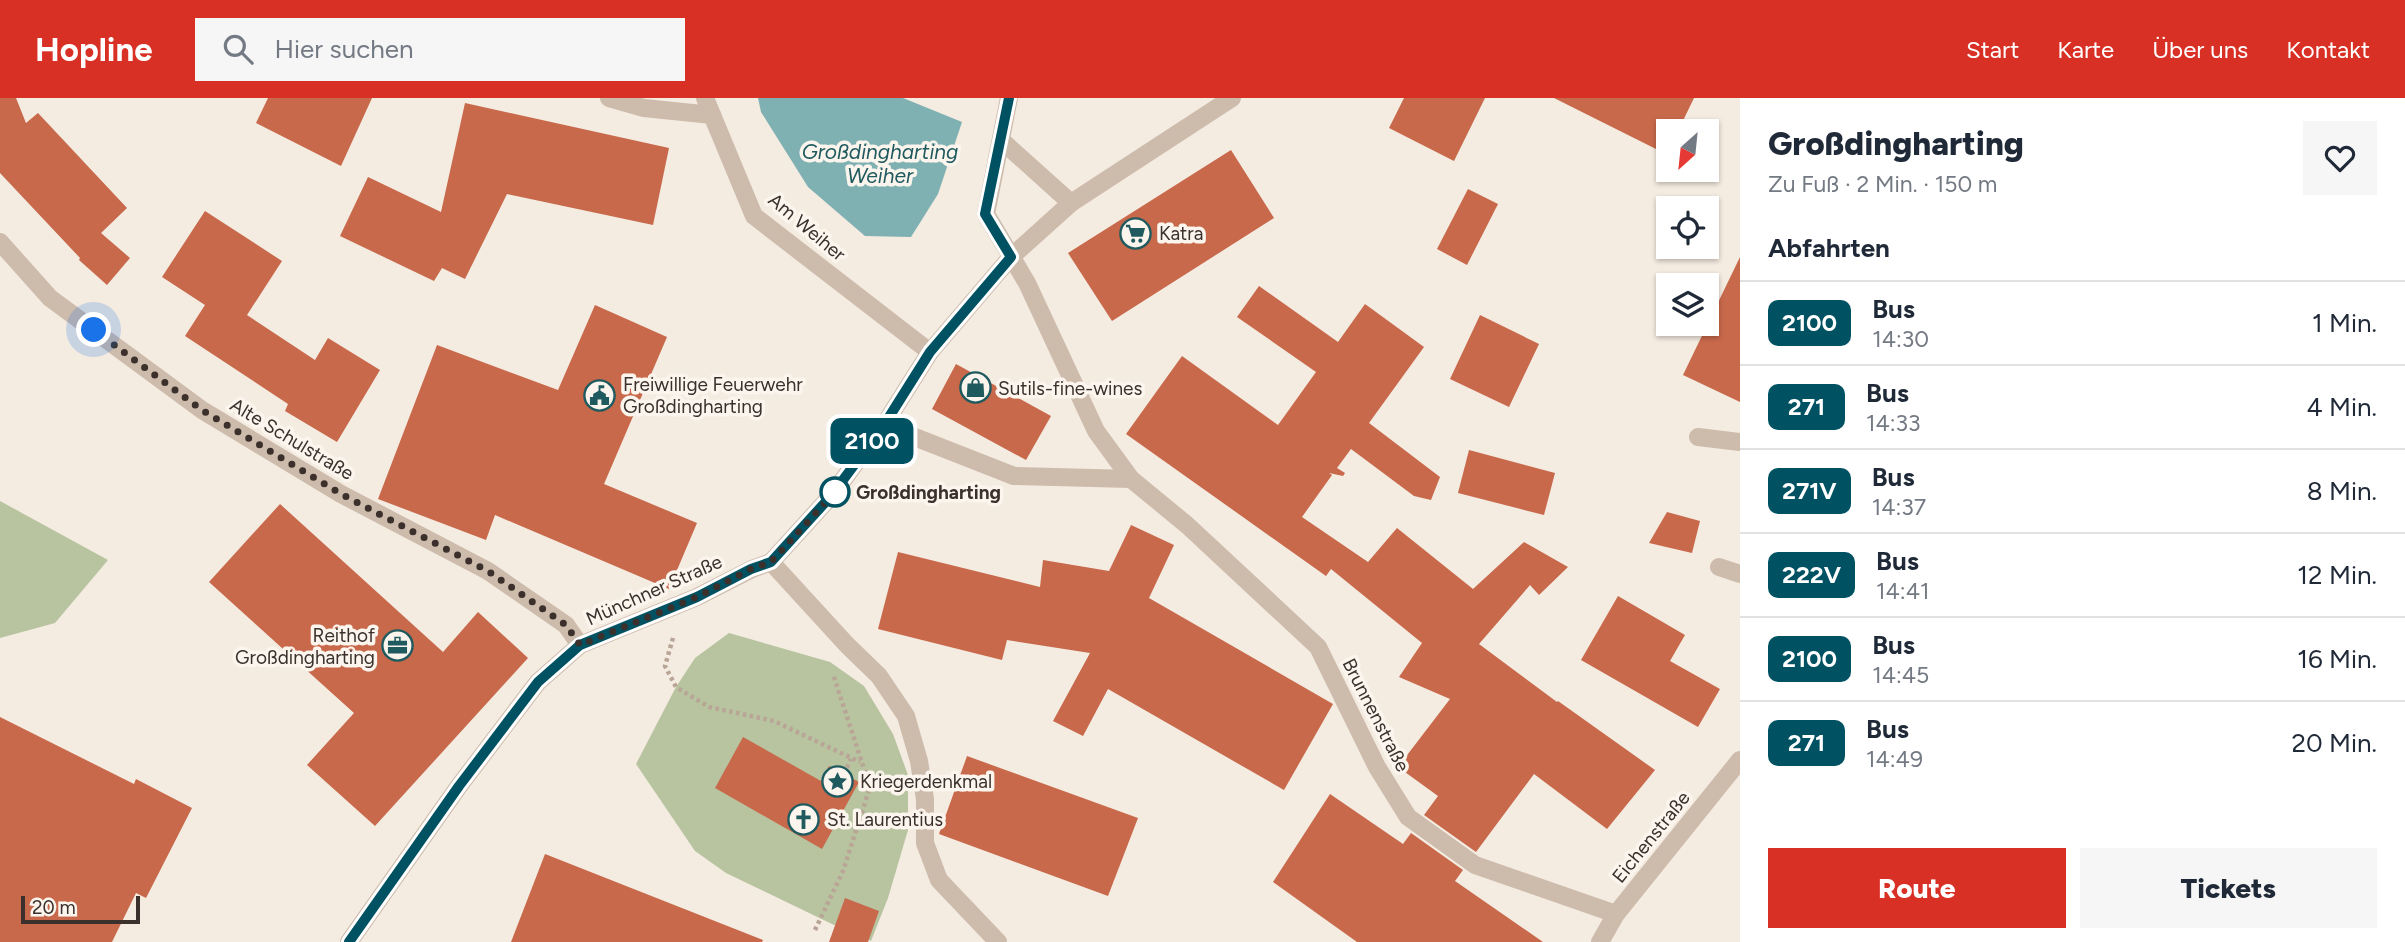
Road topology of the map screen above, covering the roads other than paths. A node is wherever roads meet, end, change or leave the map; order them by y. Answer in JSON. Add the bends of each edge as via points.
{"nodes":[{"id":1,"x":609,"y":98,"type":"edge"},
{"id":2,"x":1009,"y":98,"type":"edge"},
{"id":3,"x":1232,"y":98,"type":"edge"},
{"id":4,"x":709,"y":106,"type":"edge"},
{"id":5,"x":1001,"y":140,"type":"junction"},
{"id":6,"x":1071,"y":203,"type":"junction"},
{"id":7,"x":0,"y":242,"type":"edge"},
{"id":8,"x":1011,"y":257,"type":"junction"},
{"id":9,"x":930,"y":352,"type":"junction"},
{"id":10,"x":884,"y":425,"type":"junction"},
{"id":11,"x":1698,"y":436,"type":"dead end"},
{"id":12,"x":1740,"y":442,"type":"edge"},
{"id":13,"x":1131,"y":479,"type":"junction"},
{"id":14,"x":771,"y":562,"type":"junction"},
{"id":15,"x":1719,"y":567,"type":"dead end"},
{"id":16,"x":1740,"y":574,"type":"edge"},
{"id":17,"x":580,"y":645,"type":"junction"},
{"id":18,"x":1740,"y":760,"type":"edge"},
{"id":19,"x":1616,"y":914,"type":"junction"},
{"id":20,"x":349,"y":942,"type":"edge"},
{"id":21,"x":998,"y":942,"type":"edge"},
{"id":22,"x":1600,"y":942,"type":"edge"}],
"edges":[{"from":1,"to":4,"type":"street","via":[[644,107]]},
{"from":2,"to":5,"type":"street","name":"Brunnenstraße"},
{"from":3,"to":6,"type":"street","name":"Münchner Straße"},
{"from":4,"to":9,"type":"street","name":"Am Weiher","via":[[754,216]]},
{"from":5,"to":6,"type":"street"},
{"from":5,"to":8,"type":"street","name":"Brunnenstraße","via":[[985,214]]},
{"from":6,"to":8,"type":"street","name":"Münchner Straße"},
{"from":7,"to":17,"type":"street","name":"Alte Schulstraße","via":[[50,298],[202,410],[341,494],[488,571],[566,625]]},
{"from":8,"to":9,"type":"street","name":"Münchner Straße"},
{"from":8,"to":13,"type":"street","name":"Brunnenstraße","via":[[1096,431]]},
{"from":9,"to":10,"type":"street","name":"Münchner Straße"},
{"from":10,"to":13,"type":"street","via":[[1014,476]]},
{"from":10,"to":14,"type":"street","name":"Münchner Straße","via":[[831,496]]},
{"from":11,"to":12,"type":"street"},
{"from":13,"to":19,"type":"street","name":"Brunnenstraße","via":[[1318,647],[1377,767],[1408,817],[1475,865]]},
{"from":14,"to":17,"type":"street","name":"Münchner Straße"},
{"from":14,"to":21,"type":"street","via":[[879,677],[906,716],[925,799],[925,843],[939,880]]},
{"from":15,"to":16,"type":"street"},
{"from":17,"to":20,"type":"street","name":"Münchner Straße","via":[[538,682]]},
{"from":18,"to":19,"type":"street","name":"Eichenstraße"},
{"from":19,"to":22,"type":"street","name":"Eichenstraße"}]}
